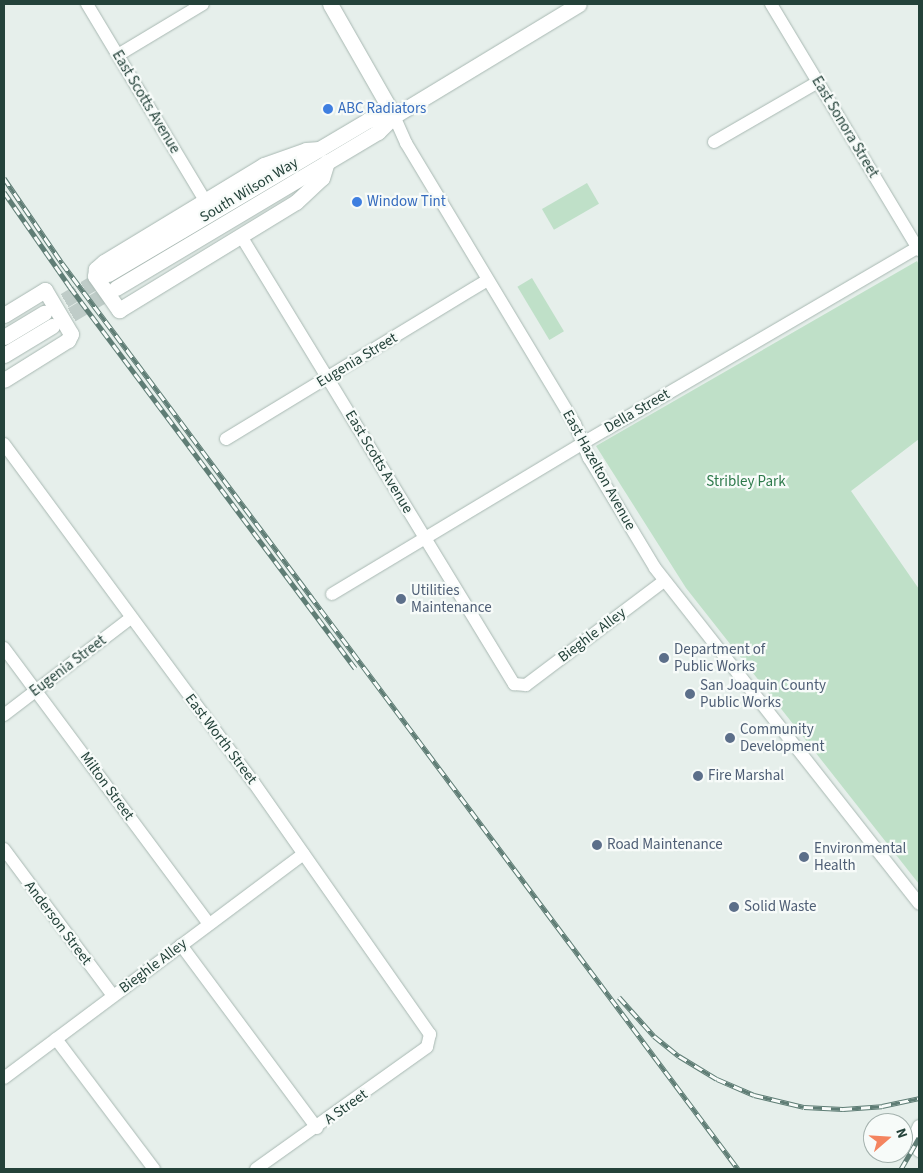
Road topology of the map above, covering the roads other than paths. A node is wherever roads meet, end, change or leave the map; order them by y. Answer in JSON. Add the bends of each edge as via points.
{"nodes":[{"id":1,"x":87,"y":4,"type":"edge"},
{"id":2,"x":203,"y":4,"type":"edge"},
{"id":3,"x":330,"y":4,"type":"edge"},
{"id":4,"x":771,"y":4,"type":"edge"},
{"id":5,"x":571,"y":6,"type":"edge"},
{"id":6,"x":118,"y":55,"type":"junction"},
{"id":7,"x":818,"y":82,"type":"junction"},
{"id":8,"x":394,"y":116,"type":"junction"},
{"id":9,"x":714,"y":142,"type":"dead end"},
{"id":10,"x":319,"y":149,"type":"junction"},
{"id":11,"x":327,"y":162,"type":"junction"},
{"id":12,"x":205,"y":200,"type":"junction"},
{"id":13,"x":241,"y":236,"type":"junction"},
{"id":14,"x":919,"y":248,"type":"edge"},
{"id":15,"x":108,"y":274,"type":"tunnel mouth"},
{"id":16,"x":488,"y":280,"type":"junction"},
{"id":17,"x":116,"y":288,"type":"tunnel mouth"},
{"id":18,"x":44,"y":313,"type":"tunnel mouth"},
{"id":19,"x":4,"y":315,"type":"edge"},
{"id":20,"x":52,"y":326,"type":"tunnel mouth"},
{"id":21,"x":4,"y":337,"type":"edge"},
{"id":22,"x":4,"y":355,"type":"edge"},
{"id":23,"x":328,"y":377,"type":"junction"},
{"id":24,"x":4,"y":380,"type":"edge"},
{"id":25,"x":226,"y":439,"type":"dead end"},
{"id":26,"x":583,"y":443,"type":"junction"},
{"id":27,"x":4,"y":444,"type":"edge"},
{"id":28,"x":424,"y":539,"type":"junction"},
{"id":29,"x":664,"y":582,"type":"junction"},
{"id":30,"x":332,"y":594,"type":"dead end"},
{"id":31,"x":132,"y":618,"type":"junction"},
{"id":32,"x":4,"y":648,"type":"edge"},
{"id":33,"x":519,"y":686,"type":"joint"},
{"id":34,"x":36,"y":690,"type":"junction"},
{"id":35,"x":4,"y":715,"type":"edge"},
{"id":36,"x":4,"y":849,"type":"edge"},
{"id":37,"x":303,"y":854,"type":"junction"},
{"id":38,"x":919,"y":903,"type":"edge"},
{"id":39,"x":209,"y":924,"type":"junction"},
{"id":40,"x":181,"y":945,"type":"junction"},
{"id":41,"x":113,"y":996,"type":"junction"},
{"id":42,"x":56,"y":1039,"type":"junction"},
{"id":43,"x":430,"y":1039,"type":"joint"},
{"id":44,"x":4,"y":1078,"type":"edge"},
{"id":45,"x":317,"y":1128,"type":"junction"},
{"id":46,"x":918,"y":1129,"type":"edge"},
{"id":47,"x":919,"y":1151,"type":"edge"},
{"id":48,"x":154,"y":1169,"type":"edge"},
{"id":49,"x":256,"y":1169,"type":"edge"}],
"edges":[{"from":1,"to":6,"type":"street","name":"East Scotts Avenue"},
{"from":2,"to":6,"type":"street"},
{"from":3,"to":8,"type":"main road","name":"East Hazelton Avenue"},
{"from":4,"to":7,"type":"street","name":"East Sonora Street"},
{"from":5,"to":8,"type":"main road","name":"South Wilson Way"},
{"from":6,"to":12,"type":"street","name":"East Scotts Avenue"},
{"from":7,"to":9,"type":"street"},
{"from":7,"to":14,"type":"street","name":"East Sonora Street"},
{"from":8,"to":10,"type":"main road","name":"South Wilson Way","via":[[368,120]]},
{"from":8,"to":11,"type":"main road","name":"South Wilson Way","via":[[378,132]]},
{"from":8,"to":16,"type":"street","name":"East Hazelton Avenue","via":[[406,143]]},
{"from":10,"to":12,"type":"main road","via":[[276,159]]},
{"from":10,"to":15,"type":"main road","name":"South Wilson Way"},
{"from":11,"to":13,"type":"main road","via":[[322,178],[296,202]]},
{"from":11,"to":17,"type":"main road","name":"South Wilson Way"},
{"from":12,"to":13,"type":"main road","via":[[96,269],[95,276],[115,308],[119,310]]},
{"from":13,"to":23,"type":"street","name":"East Scotts Avenue"},
{"from":14,"to":26,"type":"street","name":"Della Street"},
{"from":16,"to":23,"type":"street","name":"Eugenia Street"},
{"from":16,"to":26,"type":"street","name":"East Hazelton Avenue","via":[[575,424]]},
{"from":18,"to":21,"type":"main road"},
{"from":19,"to":24,"type":"main road","via":[[45,290],[70,334],[68,340]]},
{"from":20,"to":22,"type":"main road"},
{"from":23,"to":25,"type":"street","name":"Eugenia Street"},
{"from":23,"to":28,"type":"street","name":"East Scotts Avenue"},
{"from":26,"to":28,"type":"street","name":"Della Street"},
{"from":26,"to":29,"type":"street","name":"East Hazelton Avenue"},
{"from":27,"to":31,"type":"street","name":"East Worth Street"},
{"from":28,"to":30,"type":"street","name":"Della Street"},
{"from":28,"to":33,"type":"street","name":"East Scotts Avenue","via":[[512,682]]},
{"from":29,"to":33,"type":"street","name":"Bieghle Alley","via":[[526,685]]},
{"from":29,"to":38,"type":"street","name":"East Hazelton Avenue"},
{"from":31,"to":34,"type":"street","name":"Eugenia Street"},
{"from":31,"to":37,"type":"street","name":"East Worth Street"},
{"from":32,"to":34,"type":"street","name":"Milton Street"},
{"from":34,"to":35,"type":"street","name":"Eugenia Street"},
{"from":34,"to":39,"type":"street","name":"Milton Street"},
{"from":36,"to":41,"type":"street","name":"Anderson Street"},
{"from":37,"to":39,"type":"street","name":"Bieghle Alley"},
{"from":37,"to":43,"type":"street","name":"East Worth Street","via":[[427,1028]]},
{"from":39,"to":40,"type":"street","name":"Bieghle Alley"},
{"from":40,"to":41,"type":"street","name":"Bieghle Alley"},
{"from":40,"to":45,"type":"street"},
{"from":41,"to":42,"type":"street","name":"Bieghle Alley"},
{"from":42,"to":44,"type":"street","name":"Bieghle Alley"},
{"from":42,"to":48,"type":"street"},
{"from":43,"to":45,"type":"street","name":"A Street","via":[[426,1047]]},
{"from":45,"to":49,"type":"street","name":"A Street"},
{"from":46,"to":47,"type":"street","via":[[915,1144]]}]}
